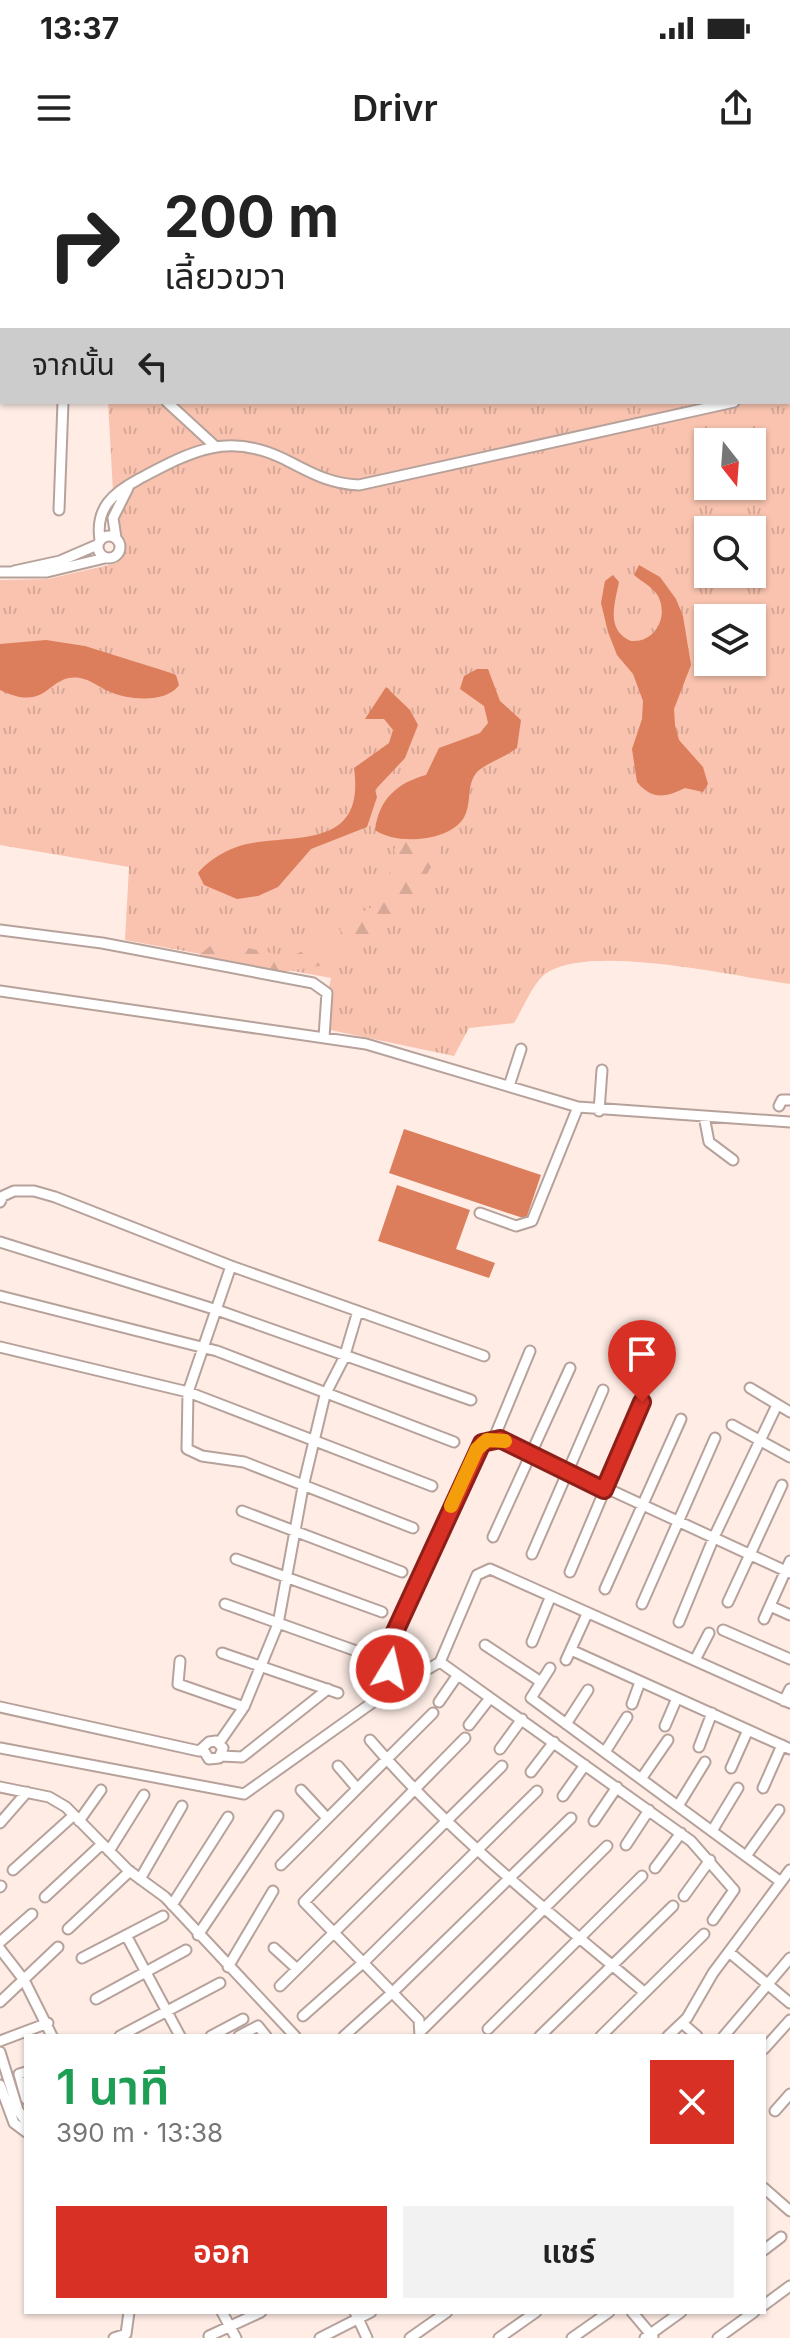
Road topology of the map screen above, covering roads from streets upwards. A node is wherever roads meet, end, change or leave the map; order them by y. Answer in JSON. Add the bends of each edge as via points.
{"nodes":[{"id":1,"x":63,"y":404,"type":"edge"},
{"id":2,"x":169,"y":404,"type":"edge"},
{"id":3,"x":725,"y":404,"type":"edge"},
{"id":4,"x":216,"y":447,"type":"junction"},
{"id":5,"x":133,"y":483,"type":"junction"},
{"id":6,"x":59,"y":510,"type":"dead end"},
{"id":7,"x":116,"y":538,"type":"junction"},
{"id":8,"x":98,"y":542,"type":"junction"},
{"id":9,"x":105,"y":558,"type":"junction"},
{"id":10,"x":3,"y":573,"type":"edge"},
{"id":11,"x":0,"y":930,"type":"edge"},
{"id":12,"x":0,"y":991,"type":"edge"},
{"id":13,"x":324,"y":1037,"type":"junction"},
{"id":14,"x":521,"y":1049,"type":"dead end"},
{"id":15,"x":602,"y":1070,"type":"dead end"},
{"id":16,"x":509,"y":1086,"type":"junction"},
{"id":17,"x":790,"y":1100,"type":"edge"},
{"id":18,"x":779,"y":1106,"type":"dead end"},
{"id":19,"x":578,"y":1107,"type":"junction"},
{"id":20,"x":599,"y":1111,"type":"junction"},
{"id":21,"x":704,"y":1116,"type":"junction"},
{"id":22,"x":790,"y":1122,"type":"edge"},
{"id":23,"x":733,"y":1160,"type":"dead end"},
{"id":24,"x":0,"y":1202,"type":"edge"},
{"id":25,"x":480,"y":1213,"type":"dead end"},
{"id":26,"x":0,"y":1242,"type":"edge"},
{"id":27,"x":231,"y":1266,"type":"junction"},
{"id":28,"x":0,"y":1296,"type":"edge"},
{"id":29,"x":217,"y":1310,"type":"junction"},
{"id":30,"x":358,"y":1311,"type":"junction"},
{"id":31,"x":0,"y":1347,"type":"edge"},
{"id":32,"x":202,"y":1348,"type":"junction"},
{"id":33,"x":530,"y":1351,"type":"dead end"},
{"id":34,"x":484,"y":1356,"type":"dead end"},
{"id":35,"x":344,"y":1358,"type":"junction"},
{"id":36,"x":570,"y":1368,"type":"dead end"},
{"id":37,"x":750,"y":1388,"type":"dead end"},
{"id":38,"x":603,"y":1390,"type":"dead end"},
{"id":39,"x":188,"y":1392,"type":"junction"},
{"id":40,"x":325,"y":1395,"type":"junction"},
{"id":41,"x":471,"y":1400,"type":"dead end"},
{"id":42,"x":642,"y":1402,"type":"dead end"},
{"id":43,"x":777,"y":1405,"type":"junction"},
{"id":44,"x":790,"y":1412,"type":"edge"},
{"id":45,"x":681,"y":1419,"type":"dead end"},
{"id":46,"x":732,"y":1425,"type":"dead end"},
{"id":47,"x":494,"y":1438,"type":"junction"},
{"id":48,"x":715,"y":1438,"type":"dead end"},
{"id":49,"x":759,"y":1439,"type":"junction"},
{"id":50,"x":314,"y":1442,"type":"junction"},
{"id":51,"x":454,"y":1442,"type":"dead end"},
{"id":52,"x":533,"y":1454,"type":"junction"},
{"id":53,"x":790,"y":1457,"type":"edge"},
{"id":54,"x":568,"y":1472,"type":"junction"},
{"id":55,"x":782,"y":1485,"type":"dead end"},
{"id":56,"x":432,"y":1486,"type":"dead end"},
{"id":57,"x":303,"y":1487,"type":"junction"},
{"id":58,"x":604,"y":1490,"type":"junction"},
{"id":59,"x":643,"y":1504,"type":"junction"},
{"id":60,"x":242,"y":1511,"type":"dead end"},
{"id":61,"x":680,"y":1521,"type":"junction"},
{"id":62,"x":413,"y":1528,"type":"dead end"},
{"id":63,"x":296,"y":1532,"type":"junction"},
{"id":64,"x":493,"y":1537,"type":"dead end"},
{"id":65,"x":714,"y":1537,"type":"junction"},
{"id":66,"x":532,"y":1554,"type":"dead end"},
{"id":67,"x":750,"y":1555,"type":"junction"},
{"id":68,"x":236,"y":1559,"type":"dead end"},
{"id":69,"x":790,"y":1561,"type":"edge"},
{"id":70,"x":402,"y":1572,"type":"dead end"},
{"id":71,"x":570,"y":1572,"type":"dead end"},
{"id":72,"x":788,"y":1572,"type":"edge"},
{"id":73,"x":288,"y":1578,"type":"junction"},
{"id":74,"x":605,"y":1589,"type":"dead end"},
{"id":75,"x":550,"y":1598,"type":"junction"},
{"id":76,"x":728,"y":1602,"type":"dead end"},
{"id":77,"x":225,"y":1604,"type":"dead end"},
{"id":78,"x":642,"y":1604,"type":"dead end"},
{"id":79,"x":770,"y":1606,"type":"junction"},
{"id":80,"x":382,"y":1612,"type":"dead end"},
{"id":81,"x":587,"y":1614,"type":"junction"},
{"id":82,"x":790,"y":1615,"type":"edge"},
{"id":83,"x":764,"y":1619,"type":"dead end"},
{"id":84,"x":679,"y":1622,"type":"dead end"},
{"id":85,"x":278,"y":1624,"type":"junction"},
{"id":86,"x":723,"y":1630,"type":"dead end"},
{"id":87,"x":709,"y":1633,"type":"dead end"},
{"id":88,"x":532,"y":1642,"type":"dead end"},
{"id":89,"x":485,"y":1645,"type":"dead end"},
{"id":90,"x":222,"y":1653,"type":"dead end"},
{"id":91,"x":362,"y":1653,"type":"dead end"},
{"id":92,"x":790,"y":1659,"type":"edge"},
{"id":93,"x":695,"y":1660,"type":"junction"},
{"id":94,"x":180,"y":1661,"type":"dead end"},
{"id":95,"x":440,"y":1662,"type":"junction"},
{"id":96,"x":262,"y":1666,"type":"junction"},
{"id":97,"x":550,"y":1668,"type":"dead end"},
{"id":98,"x":457,"y":1676,"type":"junction"},
{"id":99,"x":541,"y":1682,"type":"junction"},
{"id":100,"x":640,"y":1682,"type":"junction"},
{"id":101,"x":328,"y":1689,"type":"junction"},
{"id":102,"x":790,"y":1689,"type":"edge"},
{"id":103,"x":393,"y":1690,"type":"junction"},
{"id":104,"x":588,"y":1690,"type":"dead end"},
{"id":105,"x":338,"y":1693,"type":"dead end"},
{"id":106,"x":490,"y":1698,"type":"junction"},
{"id":107,"x":677,"y":1698,"type":"junction"},
{"id":108,"x":439,"y":1702,"type":"dead end"},
{"id":109,"x":787,"y":1702,"type":"edge"},
{"id":110,"x":632,"y":1704,"type":"dead end"},
{"id":111,"x":0,"y":1707,"type":"edge"},
{"id":112,"x":244,"y":1707,"type":"junction"},
{"id":113,"x":433,"y":1713,"type":"dead end"},
{"id":114,"x":712,"y":1713,"type":"junction"},
{"id":115,"x":627,"y":1717,"type":"dead end"},
{"id":116,"x":522,"y":1719,"type":"junction"},
{"id":117,"x":566,"y":1724,"type":"junction"},
{"id":118,"x":469,"y":1725,"type":"dead end"},
{"id":119,"x":665,"y":1726,"type":"dead end"},
{"id":120,"x":748,"y":1730,"type":"junction"},
{"id":121,"x":465,"y":1738,"type":"dead end"},
{"id":122,"x":370,"y":1740,"type":"dead end"},
{"id":123,"x":668,"y":1740,"type":"dead end"},
{"id":124,"x":554,"y":1742,"type":"junction"},
{"id":125,"x":219,"y":1743,"type":"junction"},
{"id":126,"x":699,"y":1747,"type":"dead end"},
{"id":127,"x":786,"y":1747,"type":"edge"},
{"id":128,"x":0,"y":1748,"type":"edge"},
{"id":129,"x":500,"y":1749,"type":"dead end"},
{"id":130,"x":199,"y":1751,"type":"junction"},
{"id":131,"x":605,"y":1752,"type":"junction"},
{"id":132,"x":221,"y":1756,"type":"junction"},
{"id":133,"x":385,"y":1759,"type":"junction"},
{"id":134,"x":705,"y":1762,"type":"dead end"},
{"id":135,"x":585,"y":1765,"type":"junction"},
{"id":136,"x":338,"y":1766,"type":"dead end"},
{"id":137,"x":502,"y":1766,"type":"dead end"},
{"id":138,"x":731,"y":1768,"type":"dead end"},
{"id":139,"x":531,"y":1772,"type":"dead end"},
{"id":140,"x":641,"y":1779,"type":"junction"},
{"id":141,"x":0,"y":1787,"type":"edge"},
{"id":142,"x":356,"y":1787,"type":"junction"},
{"id":143,"x":617,"y":1787,"type":"junction"},
{"id":144,"x":738,"y":1788,"type":"dead end"},
{"id":145,"x":763,"y":1788,"type":"dead end"},
{"id":146,"x":101,"y":1790,"type":"dead end"},
{"id":147,"x":301,"y":1790,"type":"dead end"},
{"id":148,"x":414,"y":1791,"type":"junction"},
{"id":149,"x":537,"y":1791,"type":"dead end"},
{"id":150,"x":27,"y":1792,"type":"junction"},
{"id":151,"x":144,"y":1795,"type":"dead end"},
{"id":152,"x":563,"y":1796,"type":"dead end"},
{"id":153,"x":182,"y":1806,"type":"dead end"},
{"id":154,"x":678,"y":1806,"type":"junction"},
{"id":155,"x":649,"y":1810,"type":"junction"},
{"id":156,"x":779,"y":1810,"type":"dead end"},
{"id":157,"x":278,"y":1816,"type":"dead end"},
{"id":158,"x":228,"y":1817,"type":"dead end"},
{"id":159,"x":326,"y":1817,"type":"junction"},
{"id":160,"x":77,"y":1818,"type":"junction"},
{"id":161,"x":571,"y":1818,"type":"dead end"},
{"id":162,"x":447,"y":1821,"type":"junction"},
{"id":163,"x":594,"y":1821,"type":"dead end"},
{"id":164,"x":0,"y":1823,"type":"edge"},
{"id":165,"x":712,"y":1831,"type":"junction"},
{"id":166,"x":681,"y":1833,"type":"junction"},
{"id":167,"x":626,"y":1845,"type":"dead end"},
{"id":168,"x":607,"y":1846,"type":"dead end"},
{"id":169,"x":105,"y":1848,"type":"junction"},
{"id":170,"x":475,"y":1851,"type":"junction"},
{"id":171,"x":746,"y":1856,"type":"junction"},
{"id":172,"x":710,"y":1860,"type":"junction"},
{"id":173,"x":281,"y":1865,"type":"dead end"},
{"id":174,"x":655,"y":1868,"type":"dead end"},
{"id":175,"x":13,"y":1870,"type":"dead end"},
{"id":176,"x":790,"y":1870,"type":"edge"},
{"id":177,"x":130,"y":1871,"type":"junction"},
{"id":178,"x":642,"y":1876,"type":"dead end"},
{"id":179,"x":140,"y":1879,"type":"junction"},
{"id":180,"x":509,"y":1879,"type":"junction"},
{"id":181,"x":781,"y":1882,"type":"junction"},
{"id":182,"x":273,"y":1891,"type":"dead end"},
{"id":183,"x":684,"y":1896,"type":"dead end"},
{"id":184,"x":45,"y":1897,"type":"dead end"},
{"id":185,"x":172,"y":1905,"type":"junction"},
{"id":186,"x":673,"y":1906,"type":"dead end"},
{"id":187,"x":544,"y":1908,"type":"junction"},
{"id":188,"x":32,"y":1914,"type":"dead end"},
{"id":189,"x":163,"y":1916,"type":"dead end"},
{"id":190,"x":713,"y":1920,"type":"dead end"},
{"id":191,"x":68,"y":1929,"type":"dead end"},
{"id":192,"x":335,"y":1931,"type":"junction"},
{"id":193,"x":704,"y":1934,"type":"dead end"},
{"id":194,"x":126,"y":1935,"type":"junction"},
{"id":195,"x":198,"y":1935,"type":"junction"},
{"id":196,"x":579,"y":1938,"type":"junction"},
{"id":197,"x":0,"y":1942,"type":"edge"},
{"id":198,"x":58,"y":1947,"type":"dead end"},
{"id":199,"x":274,"y":1948,"type":"dead end"},
{"id":200,"x":0,"y":1949,"type":"edge"},
{"id":201,"x":186,"y":1950,"type":"dead end"},
{"id":202,"x":729,"y":1952,"type":"junction"},
{"id":203,"x":82,"y":1958,"type":"dead end"},
{"id":204,"x":790,"y":1958,"type":"edge"},
{"id":205,"x":365,"y":1961,"type":"junction"},
{"id":206,"x":612,"y":1965,"type":"junction"},
{"id":207,"x":228,"y":1967,"type":"junction"},
{"id":208,"x":297,"y":1969,"type":"junction"},
{"id":209,"x":146,"y":1972,"type":"junction"},
{"id":210,"x":24,"y":1980,"type":"junction"},
{"id":211,"x":220,"y":1983,"type":"dead end"},
{"id":212,"x":768,"y":1985,"type":"junction"},
{"id":213,"x":280,"y":1986,"type":"dead end"},
{"id":214,"x":394,"y":1991,"type":"junction"},
{"id":215,"x":644,"y":1992,"type":"junction"},
{"id":216,"x":96,"y":1999,"type":"dead end"},
{"id":217,"x":0,"y":2002,"type":"edge"},
{"id":218,"x":790,"y":2003,"type":"edge"},
{"id":219,"x":167,"y":2011,"type":"junction"},
{"id":220,"x":303,"y":2016,"type":"dead end"},
{"id":221,"x":243,"y":2019,"type":"dead end"},
{"id":222,"x":790,"y":2020,"type":"edge"},
{"id":223,"x":48,"y":2023,"type":"junction"},
{"id":224,"x":682,"y":2023,"type":"junction"},
{"id":225,"x":488,"y":2029,"type":"dead end"},
{"id":226,"x":51,"y":2034,"type":"edge"},
{"id":227,"x":124,"y":2034,"type":"edge"},
{"id":228,"x":179,"y":2034,"type":"edge"},
{"id":229,"x":215,"y":2034,"type":"edge"},
{"id":230,"x":243,"y":2034,"type":"edge"},
{"id":231,"x":262,"y":2034,"type":"edge"},
{"id":232,"x":293,"y":2034,"type":"edge"},
{"id":233,"x":346,"y":2034,"type":"edge"},
{"id":234,"x":419,"y":2034,"type":"edge"},
{"id":235,"x":542,"y":2034,"type":"edge"},
{"id":236,"x":603,"y":2034,"type":"edge"},
{"id":237,"x":670,"y":2034,"type":"edge"},
{"id":238,"x":695,"y":2034,"type":"edge"},
{"id":239,"x":726,"y":2034,"type":"edge"},
{"id":240,"x":0,"y":2041,"type":"edge"},
{"id":241,"x":766,"y":2047,"type":"edge"},
{"id":242,"x":0,"y":2052,"type":"edge"},
{"id":243,"x":24,"y":2073,"type":"edge"},
{"id":244,"x":0,"y":2085,"type":"edge"},
{"id":245,"x":24,"y":2092,"type":"edge"},
{"id":246,"x":790,"y":2094,"type":"edge"},
{"id":247,"x":775,"y":2111,"type":"dead end"},
{"id":248,"x":24,"y":2119,"type":"edge"},
{"id":249,"x":24,"y":2130,"type":"edge"},
{"id":250,"x":766,"y":2190,"type":"edge"},
{"id":251,"x":790,"y":2211,"type":"edge"},
{"id":252,"x":781,"y":2237,"type":"dead end"},
{"id":253,"x":766,"y":2248,"type":"edge"},
{"id":254,"x":790,"y":2286,"type":"edge"},
{"id":255,"x":766,"y":2304,"type":"edge"},
{"id":256,"x":129,"y":2314,"type":"edge"},
{"id":257,"x":223,"y":2314,"type":"edge"},
{"id":258,"x":256,"y":2314,"type":"edge"},
{"id":259,"x":444,"y":2314,"type":"edge"},
{"id":260,"x":533,"y":2314,"type":"edge"},
{"id":261,"x":606,"y":2314,"type":"edge"},
{"id":262,"x":633,"y":2314,"type":"edge"},
{"id":263,"x":679,"y":2314,"type":"edge"},
{"id":264,"x":751,"y":2314,"type":"edge"},
{"id":265,"x":357,"y":2316,"type":"edge"},
{"id":266,"x":229,"y":2326,"type":"junction"},
{"id":267,"x":127,"y":2336,"type":"edge"},
{"id":268,"x":209,"y":2336,"type":"edge"},
{"id":269,"x":650,"y":2337,"type":"edge"},
{"id":270,"x":114,"y":2338,"type":"edge"},
{"id":271,"x":236,"y":2338,"type":"edge"},
{"id":272,"x":320,"y":2338,"type":"edge"},
{"id":273,"x":367,"y":2338,"type":"edge"},
{"id":274,"x":410,"y":2338,"type":"edge"},
{"id":275,"x":499,"y":2338,"type":"edge"},
{"id":276,"x":572,"y":2338,"type":"edge"},
{"id":277,"x":718,"y":2338,"type":"edge"}],
"edges":[{"from":1,"to":6,"type":"street"},
{"from":2,"to":4,"type":"street"},
{"from":3,"to":4,"type":"street","via":[[359,485],[327,481],[260,449]]},
{"from":4,"to":5,"type":"street","via":[[190,451]]},
{"from":5,"to":7,"type":"street","via":[[113,518]]},
{"from":5,"to":8,"type":"street","via":[[105,503]]},
{"from":7,"to":8,"type":"street","via":[[109,535]]},
{"from":7,"to":9,"type":"street","via":[[119,551]]},
{"from":8,"to":9,"type":"street"},
{"from":8,"to":10,"type":"street","via":[[60,561]]},
{"from":9,"to":10,"type":"street","via":[[47,572]]},
{"from":11,"to":13,"type":"street","via":[[102,943],[313,983],[327,993]]},
{"from":12,"to":13,"type":"street"},
{"from":13,"to":16,"type":"street","via":[[393,1051]]},
{"from":14,"to":16,"type":"street"},
{"from":15,"to":20,"type":"street"},
{"from":16,"to":19,"type":"street"},
{"from":17,"to":18,"type":"street"},
{"from":19,"to":20,"type":"street"},
{"from":19,"to":25,"type":"street","via":[[532,1221],[516,1226]]},
{"from":20,"to":21,"type":"street"},
{"from":21,"to":22,"type":"street"},
{"from":21,"to":23,"type":"street","via":[[709,1142]]},
{"from":24,"to":27,"type":"street","via":[[14,1191],[44,1193]]},
{"from":26,"to":29,"type":"street"},
{"from":27,"to":29,"type":"street"},
{"from":27,"to":30,"type":"street"},
{"from":28,"to":32,"type":"street"},
{"from":29,"to":32,"type":"street"},
{"from":29,"to":35,"type":"street"},
{"from":30,"to":34,"type":"street"},
{"from":30,"to":35,"type":"street"},
{"from":31,"to":39,"type":"street"},
{"from":32,"to":39,"type":"street"},
{"from":32,"to":40,"type":"street"},
{"from":33,"to":47,"type":"street"},
{"from":35,"to":40,"type":"street"},
{"from":35,"to":41,"type":"street"},
{"from":36,"to":52,"type":"street"},
{"from":37,"to":43,"type":"street"},
{"from":38,"to":54,"type":"street"},
{"from":39,"to":50,"type":"street"},
{"from":39,"to":57,"type":"street","via":[[184,1436],[191,1452],[244,1462]]},
{"from":40,"to":50,"type":"street"},
{"from":40,"to":51,"type":"street"},
{"from":42,"to":58,"type":"street"},
{"from":43,"to":44,"type":"street"},
{"from":43,"to":49,"type":"street"},
{"from":45,"to":59,"type":"street"},
{"from":46,"to":49,"type":"street"},
{"from":47,"to":52,"type":"street"},
{"from":47,"to":103,"type":"street","via":[[477,1449],[393,1636]]},
{"from":48,"to":61,"type":"street"},
{"from":49,"to":53,"type":"street"},
{"from":49,"to":65,"type":"street"},
{"from":50,"to":56,"type":"street"},
{"from":50,"to":57,"type":"street"},
{"from":52,"to":54,"type":"street"},
{"from":52,"to":64,"type":"street"},
{"from":54,"to":58,"type":"street"},
{"from":54,"to":66,"type":"street"},
{"from":55,"to":67,"type":"street"},
{"from":57,"to":62,"type":"street"},
{"from":57,"to":63,"type":"street"},
{"from":58,"to":59,"type":"street"},
{"from":58,"to":71,"type":"street"},
{"from":59,"to":61,"type":"street"},
{"from":59,"to":74,"type":"street"},
{"from":60,"to":63,"type":"street"},
{"from":61,"to":65,"type":"street"},
{"from":61,"to":78,"type":"street"},
{"from":63,"to":70,"type":"street"},
{"from":63,"to":73,"type":"street"},
{"from":65,"to":67,"type":"street"},
{"from":65,"to":84,"type":"street"},
{"from":67,"to":72,"type":"street"},
{"from":67,"to":76,"type":"street"},
{"from":68,"to":73,"type":"street"},
{"from":69,"to":72,"type":"street"},
{"from":72,"to":79,"type":"street"},
{"from":73,"to":80,"type":"street"},
{"from":73,"to":85,"type":"street"},
{"from":75,"to":81,"type":"street"},
{"from":75,"to":88,"type":"street"},
{"from":75,"to":95,"type":"street","via":[[499,1573],[482,1571]]},
{"from":77,"to":85,"type":"street"},
{"from":79,"to":82,"type":"street"},
{"from":79,"to":83,"type":"street"},
{"from":81,"to":93,"type":"street"},
{"from":81,"to":100,"type":"street","via":[[569,1655]]},
{"from":85,"to":91,"type":"street"},
{"from":85,"to":96,"type":"street"},
{"from":86,"to":92,"type":"street"},
{"from":87,"to":93,"type":"street"},
{"from":89,"to":99,"type":"street"},
{"from":90,"to":96,"type":"street"},
{"from":93,"to":109,"type":"street"},
{"from":94,"to":112,"type":"street","via":[[178,1684]]},
{"from":95,"to":98,"type":"street"},
{"from":95,"to":103,"type":"street"},
{"from":96,"to":101,"type":"street"},
{"from":96,"to":112,"type":"street"},
{"from":97,"to":99,"type":"street"},
{"from":98,"to":106,"type":"street"},
{"from":98,"to":108,"type":"street"},
{"from":99,"to":117,"type":"street","via":[[531,1698]]},
{"from":100,"to":107,"type":"street"},
{"from":100,"to":110,"type":"street"},
{"from":101,"to":105,"type":"street"},
{"from":101,"to":132,"type":"street","via":[[242,1757]]},
{"from":102,"to":109,"type":"street"},
{"from":103,"to":128,"type":"street","via":[[244,1794]]},
{"from":104,"to":117,"type":"street"},
{"from":106,"to":116,"type":"street"},
{"from":106,"to":118,"type":"street"},
{"from":107,"to":114,"type":"street"},
{"from":107,"to":119,"type":"street"},
{"from":111,"to":130,"type":"street"},
{"from":112,"to":125,"type":"street"},
{"from":113,"to":133,"type":"street"},
{"from":114,"to":120,"type":"street"},
{"from":114,"to":126,"type":"street"},
{"from":115,"to":131,"type":"street"},
{"from":116,"to":124,"type":"street"},
{"from":116,"to":129,"type":"street"},
{"from":117,"to":131,"type":"street"},
{"from":120,"to":127,"type":"street"},
{"from":120,"to":138,"type":"street"},
{"from":121,"to":148,"type":"street"},
{"from":122,"to":133,"type":"street"},
{"from":123,"to":140,"type":"street"},
{"from":124,"to":135,"type":"street"},
{"from":124,"to":139,"type":"street"},
{"from":125,"to":130,"type":"street","via":[[209,1742]]},
{"from":125,"to":132,"type":"street"},
{"from":127,"to":145,"type":"street"},
{"from":130,"to":132,"type":"street","via":[[212,1760]]},
{"from":131,"to":140,"type":"street"},
{"from":133,"to":142,"type":"street"},
{"from":133,"to":148,"type":"street"},
{"from":134,"to":154,"type":"street"},
{"from":135,"to":143,"type":"street"},
{"from":135,"to":152,"type":"street"},
{"from":136,"to":142,"type":"street"},
{"from":137,"to":162,"type":"street"},
{"from":140,"to":154,"type":"street"},
{"from":141,"to":150,"type":"street"},
{"from":142,"to":159,"type":"street"},
{"from":143,"to":155,"type":"street"},
{"from":143,"to":163,"type":"street"},
{"from":144,"to":165,"type":"street"},
{"from":146,"to":160,"type":"street"},
{"from":147,"to":159,"type":"street"},
{"from":148,"to":162,"type":"street"},
{"from":148,"to":192,"type":"street","via":[[304,1902]]},
{"from":149,"to":170,"type":"street"},
{"from":150,"to":160,"type":"street","via":[[55,1799]]},
{"from":150,"to":164,"type":"street"},
{"from":151,"to":169,"type":"street"},
{"from":153,"to":179,"type":"street"},
{"from":154,"to":165,"type":"street"},
{"from":155,"to":166,"type":"street"},
{"from":155,"to":167,"type":"street"},
{"from":156,"to":171,"type":"street"},
{"from":157,"to":195,"type":"street"},
{"from":158,"to":185,"type":"street"},
{"from":159,"to":173,"type":"street"},
{"from":160,"to":169,"type":"street"},
{"from":160,"to":175,"type":"street"},
{"from":161,"to":180,"type":"street"},
{"from":162,"to":170,"type":"street"},
{"from":162,"to":192,"type":"street"},
{"from":165,"to":171,"type":"street"},
{"from":166,"to":172,"type":"street"},
{"from":166,"to":174,"type":"street"},
{"from":168,"to":187,"type":"street"},
{"from":169,"to":177,"type":"street"},
{"from":169,"to":184,"type":"street"},
{"from":170,"to":180,"type":"street"},
{"from":170,"to":205,"type":"street"},
{"from":171,"to":181,"type":"street"},
{"from":172,"to":183,"type":"street"},
{"from":172,"to":190,"type":"street","via":[[734,1890]]},
{"from":176,"to":181,"type":"street"},
{"from":177,"to":179,"type":"street"},
{"from":177,"to":191,"type":"street"},
{"from":178,"to":196,"type":"street"},
{"from":179,"to":185,"type":"street"},
{"from":180,"to":187,"type":"street"},
{"from":180,"to":214,"type":"street"},
{"from":181,"to":202,"type":"street"},
{"from":182,"to":207,"type":"street"},
{"from":185,"to":195,"type":"street"},
{"from":186,"to":206,"type":"street"},
{"from":187,"to":196,"type":"street"},
{"from":187,"to":234,"type":"street"},
{"from":188,"to":197,"type":"street"},
{"from":189,"to":194,"type":"street"},
{"from":192,"to":205,"type":"street"},
{"from":192,"to":208,"type":"street"},
{"from":193,"to":215,"type":"street"},
{"from":194,"to":203,"type":"street"},
{"from":194,"to":209,"type":"street"},
{"from":195,"to":207,"type":"street"},
{"from":196,"to":206,"type":"street"},
{"from":196,"to":225,"type":"street"},
{"from":198,"to":210,"type":"street"},
{"from":199,"to":208,"type":"street"},
{"from":200,"to":210,"type":"street"},
{"from":201,"to":209,"type":"street"},
{"from":202,"to":212,"type":"street"},
{"from":202,"to":224,"type":"street"},
{"from":204,"to":212,"type":"street"},
{"from":205,"to":214,"type":"street"},
{"from":205,"to":220,"type":"street"},
{"from":206,"to":215,"type":"street"},
{"from":206,"to":235,"type":"street"},
{"from":207,"to":232,"type":"street"},
{"from":208,"to":213,"type":"street"},
{"from":209,"to":216,"type":"street"},
{"from":209,"to":219,"type":"street"},
{"from":210,"to":217,"type":"street"},
{"from":210,"to":223,"type":"street"},
{"from":211,"to":219,"type":"street"},
{"from":212,"to":218,"type":"street"},
{"from":212,"to":239,"type":"street"},
{"from":214,"to":233,"type":"street"},
{"from":214,"to":234,"type":"street","via":[[419,2020]]},
{"from":215,"to":236,"type":"street"},
{"from":219,"to":227,"type":"street"},
{"from":219,"to":228,"type":"street"},
{"from":221,"to":229,"type":"street"},
{"from":222,"to":241,"type":"street"},
{"from":223,"to":226,"type":"street"},
{"from":223,"to":240,"type":"street"},
{"from":224,"to":237,"type":"street"},
{"from":224,"to":238,"type":"street"},
{"from":230,"to":231,"type":"street","via":[[258,2026]]},
{"from":242,"to":248,"type":"street"},
{"from":243,"to":245,"type":"street","via":[[19,2074]]},
{"from":244,"to":249,"type":"street","via":[[10,2115]]},
{"from":246,"to":247,"type":"street"},
{"from":250,"to":251,"type":"street"},
{"from":252,"to":253,"type":"street"},
{"from":254,"to":255,"type":"street"},
{"from":256,"to":267,"type":"street"},
{"from":257,"to":266,"type":"street"},
{"from":258,"to":266,"type":"street"},
{"from":259,"to":274,"type":"street"},
{"from":260,"to":275,"type":"street"},
{"from":261,"to":276,"type":"street"},
{"from":262,"to":269,"type":"street"},
{"from":263,"to":269,"type":"street"},
{"from":264,"to":277,"type":"street"},
{"from":265,"to":272,"type":"street"},
{"from":265,"to":273,"type":"street"},
{"from":266,"to":268,"type":"street"},
{"from":266,"to":271,"type":"street"},
{"from":267,"to":270,"type":"street"}]}
